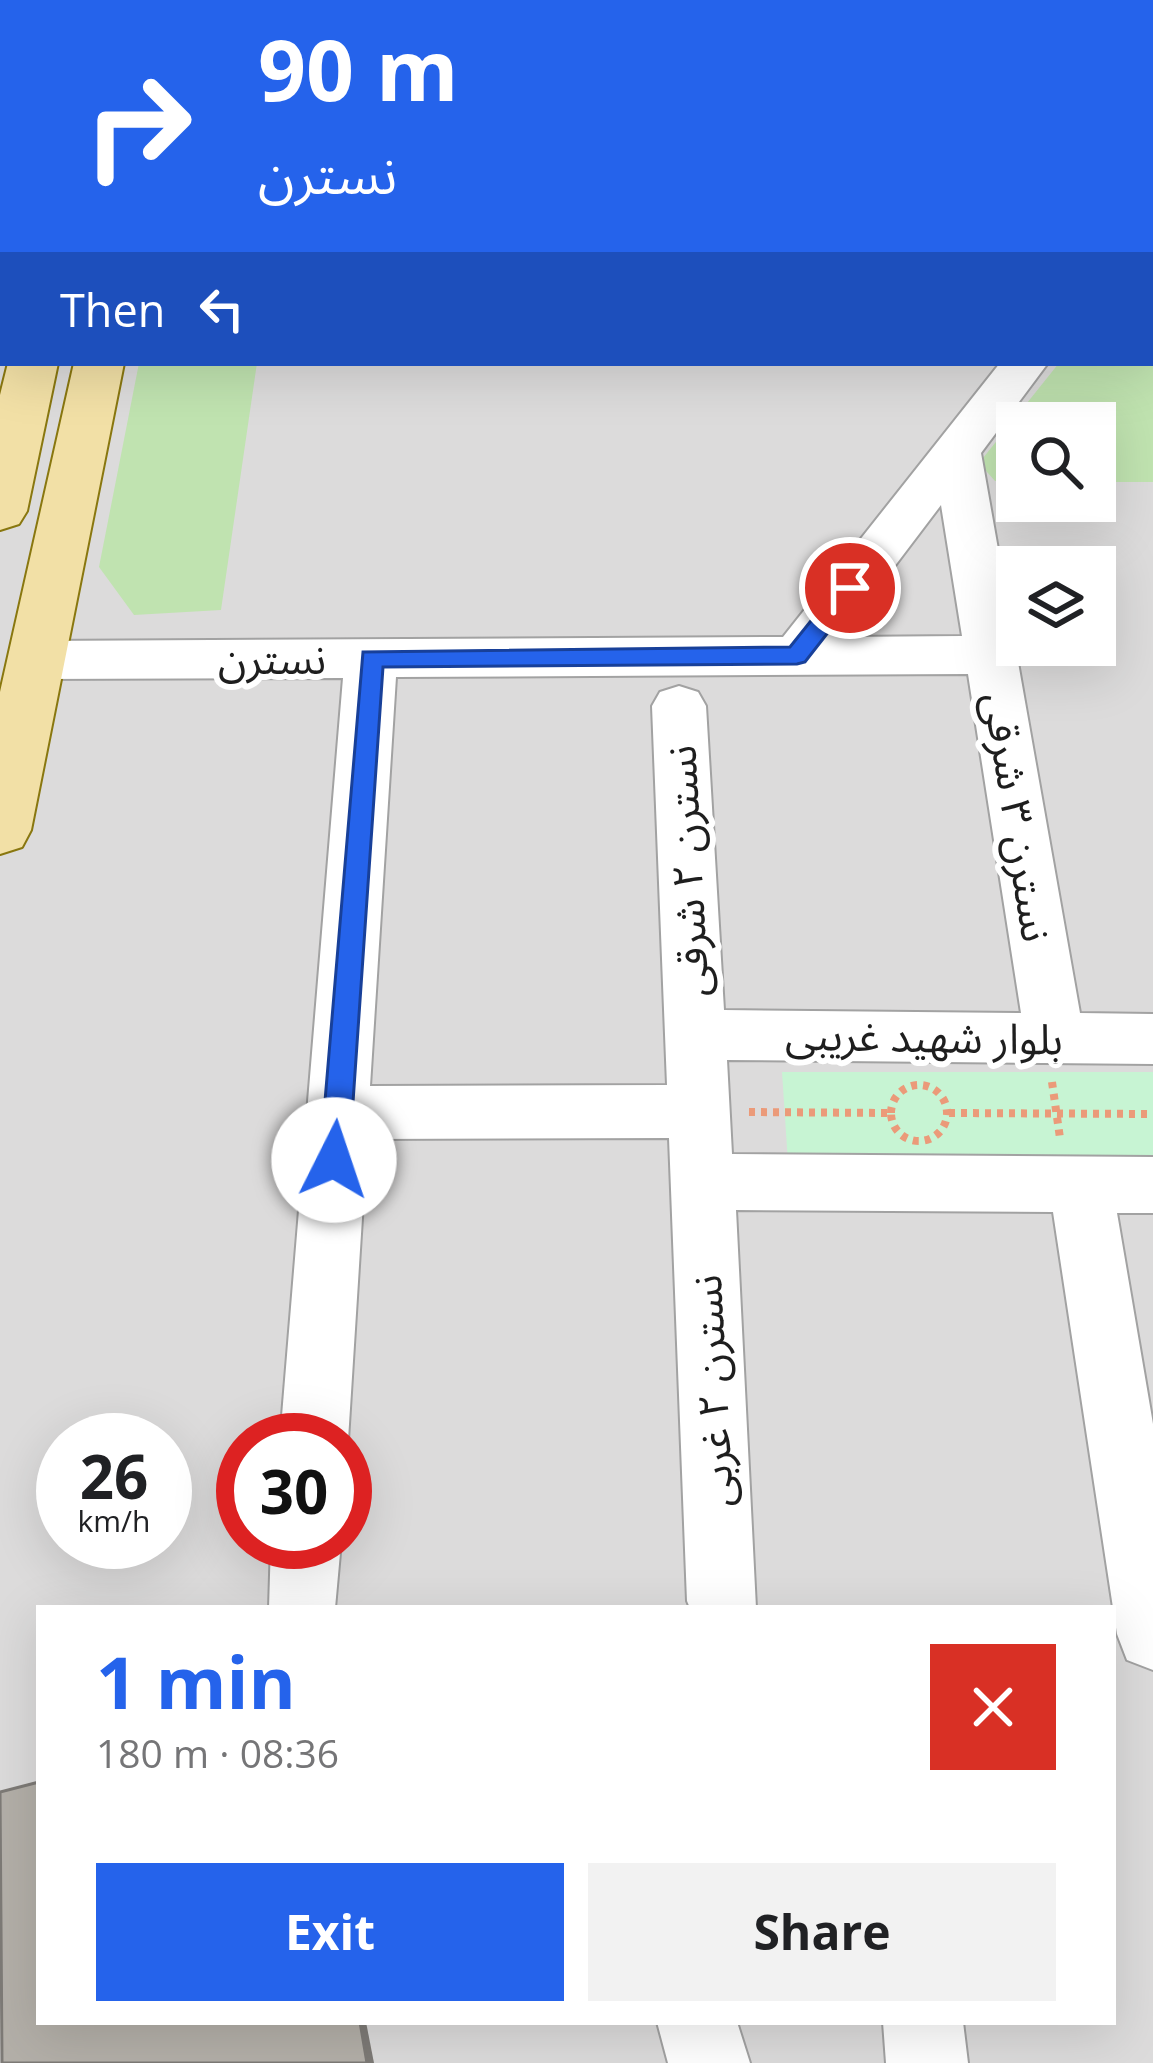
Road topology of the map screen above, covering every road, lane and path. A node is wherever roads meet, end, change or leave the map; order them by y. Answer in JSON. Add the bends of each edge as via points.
{"nodes":[{"id":1,"x":32,"y":366,"type":"edge"},
{"id":2,"x":98,"y":366,"type":"edge"},
{"id":3,"x":1023,"y":366,"type":"edge"},
{"id":4,"x":957,"y":453,"type":"junction"},
{"id":5,"x":0,"y":511,"type":"edge"},
{"id":6,"x":991,"y":655,"type":"junction"},
{"id":7,"x":797,"y":656,"type":"junction"},
{"id":8,"x":371,"y":658,"type":"junction"},
{"id":9,"x":36,"y":660,"type":"junction"},
{"id":10,"x":679,"y":706,"type":"dead end"},
{"id":11,"x":0,"y":830,"type":"edge"},
{"id":12,"x":695,"y":1035,"type":"junction"},
{"id":13,"x":1055,"y":1039,"type":"junction"},
{"id":14,"x":1153,"y":1039,"type":"edge"},
{"id":15,"x":699,"y":1112,"type":"junction"},
{"id":16,"x":338,"y":1113,"type":"junction"},
{"id":17,"x":888,"y":1113,"type":"junction"},
{"id":18,"x":949,"y":1113,"type":"junction"},
{"id":19,"x":1056,"y":1114,"type":"junction"},
{"id":20,"x":1153,"y":1114,"type":"edge"},
{"id":21,"x":701,"y":1182,"type":"junction"},
{"id":22,"x":1080,"y":1184,"type":"junction"},
{"id":23,"x":1153,"y":1185,"type":"edge"},
{"id":24,"x":316,"y":1413,"type":"edge"},
{"id":25,"x":723,"y":1601,"type":"dead end"},
{"id":26,"x":1153,"y":1634,"type":"edge"},
{"id":27,"x":699,"y":2025,"type":"edge"},
{"id":28,"x":923,"y":2025,"type":"edge"},
{"id":29,"x":709,"y":2063,"type":"edge"},
{"id":30,"x":927,"y":2063,"type":"edge"}],
"edges":[{"from":1,"to":5,"type":"main road"},
{"from":2,"to":9,"type":"main road"},
{"from":3,"to":4,"type":"street"},
{"from":4,"to":6,"type":"street","name":"نسترن ۳ شرقی"},
{"from":4,"to":7,"type":"street"},
{"from":6,"to":7,"type":"street","name":"نسترن"},
{"from":6,"to":13,"type":"street","name":"نسترن ۳ شرقی"},
{"from":7,"to":8,"type":"street","name":"نسترن"},
{"from":8,"to":9,"type":"street","name":"نسترن"},
{"from":8,"to":16,"type":"street"},
{"from":9,"to":11,"type":"main road"},
{"from":10,"to":12,"type":"street","name":"نسترن ۲ شرقی"},
{"from":12,"to":13,"type":"street","name":"بلوار شهید غریبی"},
{"from":12,"to":15,"type":"street","name":"نسترن ۲ شرقی"},
{"from":13,"to":14,"type":"street","name":"بلوار شهید غریبی"},
{"from":13,"to":19,"type":"path"},
{"from":15,"to":16,"type":"street"},
{"from":15,"to":17,"type":"path"},
{"from":15,"to":21,"type":"street","name":"نسترن ۲ غربی"},
{"from":16,"to":24,"type":"street"},
{"from":17,"to":18,"type":"path","via":[[899,1131],[920,1139],[942,1132]]},
{"from":17,"to":18,"type":"path","via":[[898,1092],[923,1087]]},
{"from":18,"to":19,"type":"path"},
{"from":19,"to":20,"type":"path"},
{"from":19,"to":22,"type":"path","via":[[1064,1159]]},
{"from":21,"to":22,"type":"street"},
{"from":21,"to":25,"type":"street","name":"نسترن ۲ غربی"},
{"from":22,"to":23,"type":"street"},
{"from":22,"to":26,"type":"street"},
{"from":27,"to":29,"type":"street"},
{"from":28,"to":30,"type":"street"}]}
